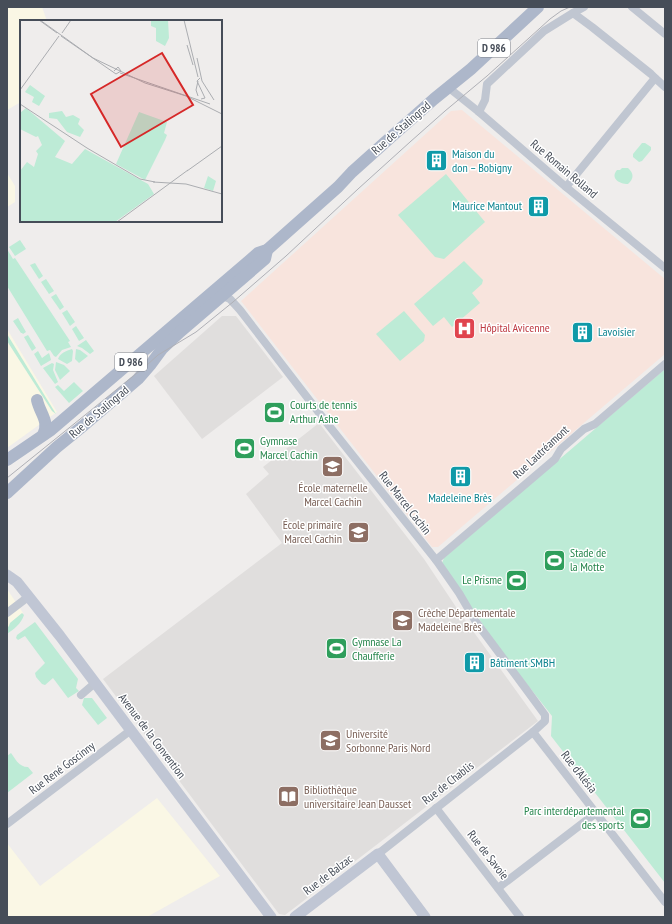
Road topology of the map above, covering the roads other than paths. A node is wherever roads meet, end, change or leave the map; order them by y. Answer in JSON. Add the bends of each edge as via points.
{"nodes":[{"id":1,"x":538,"y":7,"type":"edge"},
{"id":2,"x":584,"y":7,"type":"edge"},
{"id":3,"x":632,"y":7,"type":"edge"},
{"id":4,"x":572,"y":13,"type":"junction"},
{"id":5,"x":665,"y":34,"type":"edge"},
{"id":6,"x":655,"y":78,"type":"junction"},
{"id":7,"x":665,"y":87,"type":"edge"},
{"id":8,"x":449,"y":88,"type":"junction"},
{"id":9,"x":479,"y":112,"type":"junction"},
{"id":10,"x":566,"y":187,"type":"junction"},
{"id":11,"x":267,"y":250,"type":"junction"},
{"id":12,"x":665,"y":268,"type":"edge"},
{"id":13,"x":210,"y":294,"type":"junction"},
{"id":14,"x":223,"y":296,"type":"junction"},
{"id":15,"x":665,"y":364,"type":"edge"},
{"id":16,"x":65,"y":418,"type":"junction"},
{"id":17,"x":43,"y":435,"type":"junction"},
{"id":18,"x":7,"y":460,"type":"edge"},
{"id":19,"x":7,"y":493,"type":"edge"},
{"id":20,"x":436,"y":560,"type":"junction"},
{"id":21,"x":7,"y":575,"type":"edge"},
{"id":22,"x":28,"y":597,"type":"junction"},
{"id":23,"x":7,"y":613,"type":"edge"},
{"id":24,"x":95,"y":683,"type":"junction"},
{"id":25,"x":81,"y":695,"type":"dead end"},
{"id":26,"x":131,"y":730,"type":"junction"},
{"id":27,"x":533,"y":732,"type":"junction"},
{"id":28,"x":436,"y":808,"type":"junction"},
{"id":29,"x":596,"y":813,"type":"junction"},
{"id":30,"x":7,"y":824,"type":"edge"},
{"id":31,"x":378,"y":854,"type":"junction"},
{"id":32,"x":498,"y":888,"type":"junction"},
{"id":33,"x":665,"y":902,"type":"edge"},
{"id":34,"x":272,"y":917,"type":"edge"},
{"id":35,"x":294,"y":917,"type":"edge"},
{"id":36,"x":425,"y":917,"type":"edge"},
{"id":37,"x":520,"y":917,"type":"edge"}],
"edges":[{"from":1,"to":8,"type":"main road","name":"Rue de Stalingrad","number":"D 986"},
{"from":2,"to":4,"type":"street"},
{"from":3,"to":5,"type":"street"},
{"from":4,"to":6,"type":"street"},
{"from":4,"to":9,"type":"street","via":[[544,32],[487,84],[485,100]]},
{"from":6,"to":7,"type":"street"},
{"from":6,"to":10,"type":"street"},
{"from":8,"to":9,"type":"street","name":"Rue Romain Rolland"},
{"from":8,"to":11,"type":"main road","name":"Rue de Stalingrad","number":"D 986","via":[[374,152]]},
{"from":9,"to":10,"type":"street","name":"Rue Romain Rolland"},
{"from":10,"to":12,"type":"street","name":"Rue Romain Rolland"},
{"from":11,"to":13,"type":"main road","name":"Rue de Stalingrad","number":"D 986","via":[[258,253]]},
{"from":11,"to":14,"type":"main road","name":"Rue de Stalingrad","number":"D 986","via":[[265,259]]},
{"from":13,"to":14,"type":"main road"},
{"from":13,"to":16,"type":"main road","name":"Rue de Stalingrad","number":"D 986"},
{"from":14,"to":19,"type":"main road","name":"Rue de Stalingrad","number":"D 986","via":[[162,349],[138,379]]},
{"from":14,"to":20,"type":"street","name":"Rue Marcel Cachin","via":[[230,299],[240,310]]},
{"from":15,"to":20,"type":"street","name":"Rue Lautréamont","via":[[595,424],[584,429],[561,448],[555,459]]},
{"from":16,"to":17,"type":"main road","name":"Rue de Stalingrad","number":"D 986"},
{"from":16,"to":17,"type":"main road","via":[[59,419],[52,415],[37,400],[46,422]]},
{"from":17,"to":18,"type":"main road","name":"Rue de Stalingrad","number":"D 986"},
{"from":20,"to":27,"type":"street","name":"Rue Marcel Cachin","via":[[476,622],[545,715],[546,721]]},
{"from":21,"to":22,"type":"street","name":"Avenue de la Convention","via":[[17,582]]},
{"from":22,"to":23,"type":"street"},
{"from":22,"to":24,"type":"street","name":"Avenue de la Convention"},
{"from":24,"to":25,"type":"street"},
{"from":24,"to":26,"type":"street","name":"Avenue de la Convention"},
{"from":26,"to":30,"type":"street","name":"Rue René Goscinny"},
{"from":26,"to":34,"type":"street","name":"Avenue de la Convention"},
{"from":27,"to":28,"type":"street","name":"Rue de Chablis"},
{"from":27,"to":29,"type":"street","name":"Rue d'Alésia"},
{"from":28,"to":31,"type":"street","name":"Rue de Chablis"},
{"from":28,"to":32,"type":"street","name":"Rue de Savoie"},
{"from":29,"to":32,"type":"street"},
{"from":29,"to":33,"type":"street","name":"Rue d'Alésia"},
{"from":31,"to":35,"type":"street","name":"Rue de Balzac"},
{"from":31,"to":36,"type":"street"},
{"from":32,"to":37,"type":"street","name":"Rue de Savoie"}]}
